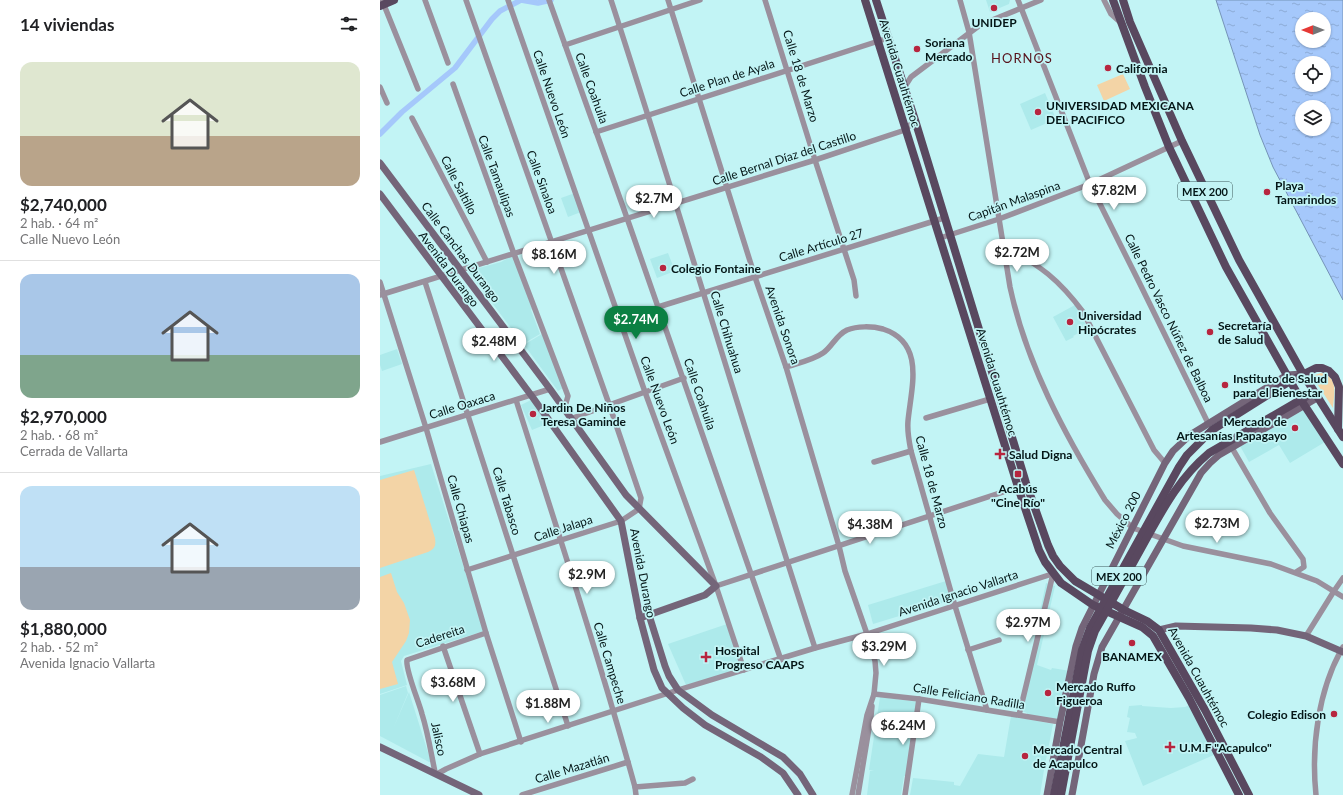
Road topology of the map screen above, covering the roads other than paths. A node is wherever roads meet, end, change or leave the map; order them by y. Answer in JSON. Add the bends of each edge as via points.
{"nodes":[{"id":1,"x":394,"y":0,"type":"edge"},
{"id":2,"x":425,"y":0,"type":"edge"},
{"id":3,"x":466,"y":0,"type":"edge"},
{"id":4,"x":508,"y":0,"type":"edge"},
{"id":5,"x":549,"y":0,"type":"edge"},
{"id":6,"x":611,"y":0,"type":"edge"},
{"id":7,"x":668,"y":0,"type":"edge"},
{"id":8,"x":700,"y":0,"type":"edge"},
{"id":9,"x":765,"y":0,"type":"edge"},
{"id":10,"x":865,"y":0,"type":"edge"},
{"id":11,"x":876,"y":0,"type":"edge"},
{"id":12,"x":960,"y":0,"type":"edge"},
{"id":13,"x":1018,"y":0,"type":"edge"},
{"id":14,"x":1041,"y":0,"type":"edge"},
{"id":15,"x":1104,"y":0,"type":"edge"},
{"id":16,"x":1114,"y":0,"type":"edge"},
{"id":17,"x":1123,"y":0,"type":"edge"},
{"id":18,"x":382,"y":4,"type":"edge"},
{"id":19,"x":1021,"y":8,"type":"junction"},
{"id":20,"x":671,"y":10,"type":"junction"},
{"id":21,"x":1122,"y":25,"type":"junction"},
{"id":22,"x":620,"y":27,"type":"junction"},
{"id":23,"x":969,"y":32,"type":"junction"},
{"id":24,"x":888,"y":38,"type":"junction"},
{"id":25,"x":878,"y":42,"type":"junction"},
{"id":26,"x":564,"y":44,"type":"junction"},
{"id":27,"x":448,"y":63,"type":"dead end"},
{"id":28,"x":788,"y":69,"type":"junction"},
{"id":29,"x":453,"y":84,"type":"dead end"},
{"id":30,"x":380,"y":87,"type":"edge"},
{"id":31,"x":904,"y":88,"type":"junction"},
{"id":32,"x":418,"y":89,"type":"dead end"},
{"id":33,"x":698,"y":99,"type":"junction"},
{"id":34,"x":387,"y":103,"type":"dead end"},
{"id":35,"x":648,"y":114,"type":"junction"},
{"id":36,"x":412,"y":118,"type":"dead end"},
{"id":37,"x":915,"y":120,"type":"junction"},
{"id":38,"x":905,"y":130,"type":"junction"},
{"id":39,"x":596,"y":132,"type":"junction"},
{"id":40,"x":1182,"y":141,"type":"junction"},
{"id":41,"x":1169,"y":147,"type":"junction"},
{"id":42,"x":815,"y":160,"type":"junction"},
{"id":43,"x":380,"y":163,"type":"edge"},
{"id":44,"x":1090,"y":184,"type":"junction"},
{"id":45,"x":727,"y":187,"type":"junction"},
{"id":46,"x":380,"y":194,"type":"edge"},
{"id":47,"x":675,"y":203,"type":"junction"},
{"id":48,"x":627,"y":218,"type":"junction"},
{"id":49,"x":944,"y":218,"type":"junction"},
{"id":50,"x":1000,"y":219,"type":"junction"},
{"id":51,"x":934,"y":221,"type":"junction"},
{"id":52,"x":588,"y":230,"type":"junction"},
{"id":53,"x":950,"y":236,"type":"junction"},
{"id":54,"x":940,"y":238,"type":"junction"},
{"id":55,"x":552,"y":242,"type":"junction"},
{"id":56,"x":1004,"y":248,"type":"junction"},
{"id":57,"x":845,"y":249,"type":"junction"},
{"id":58,"x":514,"y":254,"type":"junction"},
{"id":59,"x":487,"y":262,"type":"junction"},
{"id":60,"x":460,"y":271,"type":"junction"},
{"id":61,"x":441,"y":276,"type":"junction"},
{"id":62,"x":755,"y":277,"type":"junction"},
{"id":63,"x":380,"y":282,"type":"edge"},
{"id":64,"x":425,"y":282,"type":"junction"},
{"id":65,"x":703,"y":294,"type":"junction"},
{"id":66,"x":382,"y":295,"type":"edge"},
{"id":67,"x":856,"y":296,"type":"dead end"},
{"id":68,"x":658,"y":307,"type":"junction"},
{"id":69,"x":786,"y":367,"type":"junction"},
{"id":70,"x":1303,"y":374,"type":"junction"},
{"id":71,"x":684,"y":378,"type":"junction"},
{"id":72,"x":1289,"y":378,"type":"junction"},
{"id":73,"x":550,"y":389,"type":"junction"},
{"id":74,"x":644,"y":392,"type":"junction"},
{"id":75,"x":531,"y":395,"type":"junction"},
{"id":76,"x":1316,"y":395,"type":"junction"},
{"id":77,"x":990,"y":398,"type":"junction"},
{"id":78,"x":516,"y":400,"type":"junction"},
{"id":79,"x":1303,"y":403,"type":"junction"},
{"id":80,"x":609,"y":404,"type":"junction"},
{"id":81,"x":564,"y":410,"type":"junction"},
{"id":82,"x":469,"y":414,"type":"junction"},
{"id":83,"x":926,"y":418,"type":"dead end"},
{"id":84,"x":570,"y":419,"type":"junction"},
{"id":85,"x":1208,"y":423,"type":"junction"},
{"id":86,"x":426,"y":428,"type":"junction"},
{"id":87,"x":1338,"y":429,"type":"junction"},
{"id":88,"x":1343,"y":437,"type":"edge"},
{"id":89,"x":380,"y":442,"type":"edge"},
{"id":90,"x":1232,"y":448,"type":"junction"},
{"id":91,"x":911,"y":451,"type":"junction"},
{"id":92,"x":874,"y":462,"type":"dead end"},
{"id":93,"x":1165,"y":463,"type":"junction"},
{"id":94,"x":1343,"y":464,"type":"edge"},
{"id":95,"x":1018,"y":487,"type":"junction"},
{"id":96,"x":1162,"y":504,"type":"junction"},
{"id":97,"x":639,"y":508,"type":"junction"},
{"id":98,"x":929,"y":516,"type":"junction"},
{"id":99,"x":621,"y":521,"type":"junction"},
{"id":100,"x":1133,"y":528,"type":"junction"},
{"id":101,"x":1163,"y":540,"type":"junction"},
{"id":102,"x":561,"y":541,"type":"junction"},
{"id":103,"x":839,"y":546,"type":"junction"},
{"id":104,"x":512,"y":555,"type":"junction"},
{"id":105,"x":787,"y":563,"type":"junction"},
{"id":106,"x":467,"y":570,"type":"junction"},
{"id":107,"x":1296,"y":572,"type":"junction"},
{"id":108,"x":752,"y":574,"type":"junction"},
{"id":109,"x":1053,"y":574,"type":"junction"},
{"id":110,"x":1343,"y":578,"type":"edge"},
{"id":111,"x":716,"y":586,"type":"junction"},
{"id":112,"x":1334,"y":591,"type":"junction"},
{"id":113,"x":1098,"y":596,"type":"junction"},
{"id":114,"x":1343,"y":597,"type":"edge"},
{"id":115,"x":1093,"y":605,"type":"junction"},
{"id":116,"x":955,"y":606,"type":"junction"},
{"id":117,"x":1124,"y":610,"type":"junction"},
{"id":118,"x":649,"y":615,"type":"junction"},
{"id":119,"x":640,"y":618,"type":"junction"},
{"id":120,"x":1119,"y":618,"type":"junction"},
{"id":121,"x":1159,"y":630,"type":"junction"},
{"id":122,"x":486,"y":633,"type":"junction"},
{"id":123,"x":867,"y":634,"type":"junction"},
{"id":124,"x":1306,"y":636,"type":"junction"},
{"id":125,"x":999,"y":640,"type":"dead end"},
{"id":126,"x":443,"y":646,"type":"junction"},
{"id":127,"x":815,"y":648,"type":"junction"},
{"id":128,"x":968,"y":650,"type":"junction"},
{"id":129,"x":1342,"y":650,"type":"edge"},
{"id":130,"x":1085,"y":651,"type":"junction"},
{"id":131,"x":781,"y":660,"type":"junction"},
{"id":132,"x":406,"y":665,"type":"joint"},
{"id":133,"x":744,"y":670,"type":"junction"},
{"id":134,"x":678,"y":690,"type":"junction"},
{"id":135,"x":667,"y":694,"type":"junction"},
{"id":136,"x":874,"y":694,"type":"junction"},
{"id":137,"x":919,"y":699,"type":"junction"},
{"id":138,"x":987,"y":710,"type":"junction"},
{"id":139,"x":613,"y":712,"type":"junction"},
{"id":140,"x":1020,"y":716,"type":"junction"},
{"id":141,"x":1060,"y":722,"type":"junction"},
{"id":142,"x":568,"y":726,"type":"junction"},
{"id":143,"x":521,"y":742,"type":"junction"},
{"id":144,"x":380,"y":746,"type":"edge"},
{"id":145,"x":480,"y":754,"type":"junction"},
{"id":146,"x":628,"y":762,"type":"junction"},
{"id":147,"x":861,"y":763,"type":"junction"},
{"id":148,"x":792,"y":764,"type":"junction"},
{"id":149,"x":436,"y":773,"type":"junction"},
{"id":150,"x":783,"y":773,"type":"junction"},
{"id":151,"x":693,"y":779,"type":"dead end"},
{"id":152,"x":636,"y":787,"type":"junction"},
{"id":153,"x":479,"y":795,"type":"edge"},
{"id":154,"x":522,"y":795,"type":"edge"},
{"id":155,"x":636,"y":795,"type":"edge"},
{"id":156,"x":798,"y":795,"type":"edge"},
{"id":157,"x":813,"y":795,"type":"edge"},
{"id":158,"x":852,"y":795,"type":"edge"},
{"id":159,"x":858,"y":795,"type":"edge"},
{"id":160,"x":905,"y":795,"type":"edge"},
{"id":161,"x":1047,"y":795,"type":"edge"},
{"id":162,"x":1054,"y":795,"type":"edge"},
{"id":163,"x":1061,"y":795,"type":"edge"},
{"id":164,"x":1072,"y":795,"type":"edge"},
{"id":165,"x":1239,"y":795,"type":"edge"},
{"id":166,"x":1249,"y":795,"type":"edge"},
{"id":167,"x":1316,"y":795,"type":"edge"}],
"edges":[{"from":1,"to":18,"type":"main road"},
{"from":2,"to":27,"type":"street"},
{"from":3,"to":55,"type":"street","name":"Calle Sinaloa"},
{"from":4,"to":52,"type":"street","name":"Calle Nuevo León"},
{"from":5,"to":26,"type":"street","name":"Calle Coahuila"},
{"from":6,"to":22,"type":"street","name":"Calle Chihuahua"},
{"from":7,"to":20,"type":"street","name":"Avenida Sonora"},
{"from":8,"to":20,"type":"street"},
{"from":9,"to":28,"type":"street","name":"Calle 18 de Marzo"},
{"from":10,"to":25,"type":"main road","name":"Avenida Cuauhtémoc"},
{"from":11,"to":24,"type":"main road","name":"Avenida Cuauhtémoc"},
{"from":12,"to":23,"type":"street"},
{"from":13,"to":19,"type":"street","name":"Calle Pedro Vasco Núñez de Balboa"},
{"from":14,"to":19,"type":"street"},
{"from":15,"to":21,"type":"street","via":[[1111,14]]},
{"from":16,"to":21,"type":"main road","number":"MEX 200"},
{"from":17,"to":40,"type":"main road","number":"MEX 200","via":[[1130,22]]},
{"from":18,"to":32,"type":"street"},
{"from":19,"to":23,"type":"street","via":[[989,20]]},
{"from":19,"to":44,"type":"street","name":"Calle Pedro Vasco Núñez de Balboa"},
{"from":20,"to":22,"type":"street"},
{"from":20,"to":33,"type":"street","name":"Avenida Sonora"},
{"from":21,"to":41,"type":"main road","number":"MEX 200"},
{"from":22,"to":26,"type":"street"},
{"from":22,"to":35,"type":"street","name":"Calle Chihuahua"},
{"from":23,"to":31,"type":"street","via":[[911,77]]},
{"from":23,"to":50,"type":"street"},
{"from":24,"to":25,"type":"street","name":"Calle Plan de Ayala"},
{"from":24,"to":31,"type":"main road","name":"Avenida Cuauhtémoc"},
{"from":25,"to":28,"type":"street","name":"Calle Plan de Ayala"},
{"from":25,"to":38,"type":"main road","name":"Avenida Cuauhtémoc"},
{"from":26,"to":39,"type":"street","name":"Calle Coahuila"},
{"from":28,"to":33,"type":"street","name":"Calle Plan de Ayala"},
{"from":28,"to":42,"type":"street","name":"Calle 18 de Marzo"},
{"from":29,"to":58,"type":"street","name":"Calle Tamaulipas"},
{"from":30,"to":34,"type":"street"},
{"from":31,"to":37,"type":"main road","name":"Avenida Cuauhtémoc"},
{"from":33,"to":35,"type":"street","name":"Calle Plan de Ayala"},
{"from":33,"to":45,"type":"street","name":"Avenida Sonora"},
{"from":35,"to":39,"type":"street","name":"Calle Plan de Ayala"},
{"from":35,"to":47,"type":"street","name":"Calle Chihuahua"},
{"from":36,"to":59,"type":"street","name":"Calle Saltillo"},
{"from":37,"to":38,"type":"street","name":"Calle Bernal Díaz del Castillo"},
{"from":37,"to":49,"type":"main road","name":"Avenida Cuauhtémoc"},
{"from":38,"to":42,"type":"street","name":"Calle Bernal Díaz del Castillo"},
{"from":38,"to":51,"type":"main road","name":"Avenida Cuauhtémoc"},
{"from":39,"to":48,"type":"street","name":"Calle Coahuila"},
{"from":40,"to":41,"type":"street","name":"Capitán Malaspina"},
{"from":40,"to":70,"type":"main road","number":"MEX 200","via":[[1239,260]]},
{"from":41,"to":44,"type":"street","name":"Capitán Malaspina"},
{"from":41,"to":72,"type":"main road","number":"MEX 200","via":[[1226,267]]},
{"from":42,"to":45,"type":"street","name":"Calle Bernal Díaz del Castillo"},
{"from":42,"to":57,"type":"street","name":"Calle 18 de Marzo"},
{"from":43,"to":60,"type":"main road","name":"Calle Canchas Durango"},
{"from":44,"to":50,"type":"street","name":"Capitán Malaspina"},
{"from":44,"to":85,"type":"street","name":"Calle Pedro Vasco Núñez de Balboa"},
{"from":45,"to":47,"type":"street","name":"Calle Bernal Díaz del Castillo"},
{"from":45,"to":62,"type":"street","name":"Avenida Sonora"},
{"from":46,"to":61,"type":"main road","name":"Avenida Durango"},
{"from":47,"to":48,"type":"street","name":"Calle Bernal Díaz del Castillo"},
{"from":47,"to":65,"type":"street","name":"Calle Chihuahua"},
{"from":48,"to":52,"type":"street","name":"Calle Bernal Díaz del Castillo"},
{"from":48,"to":68,"type":"street","name":"Calle Coahuila"},
{"from":49,"to":51,"type":"street","name":"Calle Artículo 27"},
{"from":49,"to":53,"type":"main road","name":"Avenida Cuauhtémoc"},
{"from":50,"to":53,"type":"street","name":"Capitán Malaspina"},
{"from":50,"to":56,"type":"street"},
{"from":51,"to":54,"type":"main road","name":"Avenida Cuauhtémoc"},
{"from":51,"to":57,"type":"street","name":"Calle Artículo 27"},
{"from":52,"to":55,"type":"street","name":"Calle Bernal Díaz del Castillo"},
{"from":52,"to":74,"type":"street","name":"Calle Nuevo León"},
{"from":53,"to":54,"type":"street","name":"Capitán Malaspina"},
{"from":53,"to":113,"type":"main road","name":"Avenida Cuauhtémoc","via":[[1026,484],[1048,545],[1067,574]]},
{"from":54,"to":77,"type":"main road","name":"Avenida Cuauhtémoc"},
{"from":55,"to":58,"type":"street","name":"Calle Bernal Díaz del Castillo"},
{"from":55,"to":80,"type":"street","name":"Calle Sinaloa"},
{"from":56,"to":93,"type":"street","via":[[1036,264],[1054,278],[1084,312],[1154,450]]},
{"from":56,"to":100,"type":"street","via":[[1015,311],[1048,398],[1105,500]]},
{"from":57,"to":62,"type":"street","name":"Calle Artículo 27"},
{"from":57,"to":67,"type":"street","name":"Calle 18 de Marzo"},
{"from":58,"to":59,"type":"street","name":"Calle Bernal Díaz del Castillo"},
{"from":58,"to":81,"type":"street","name":"Calle Tamaulipas","via":[[568,396]]},
{"from":59,"to":60,"type":"street","name":"Calle Bernal Díaz del Castillo"},
{"from":60,"to":61,"type":"street","name":"Calle Bernal Díaz del Castillo"},
{"from":60,"to":73,"type":"main road","name":"Calle Canchas Durango"},
{"from":61,"to":64,"type":"street","name":"Calle Bernal Díaz del Castillo"},
{"from":61,"to":75,"type":"main road","name":"Avenida Durango"},
{"from":62,"to":65,"type":"street","name":"Calle Artículo 27"},
{"from":62,"to":69,"type":"street","name":"Avenida Sonora"},
{"from":63,"to":66,"type":"street","name":"Calle Chiapas"},
{"from":64,"to":66,"type":"street","name":"Calle Bernal Díaz del Castillo"},
{"from":64,"to":82,"type":"street","name":"Calle Tabasco"},
{"from":65,"to":68,"type":"street","name":"Calle Artículo 27"},
{"from":65,"to":105,"type":"street","name":"Calle Chihuahua"},
{"from":66,"to":86,"type":"street","name":"Calle Chiapas"},
{"from":68,"to":71,"type":"street","name":"Calle Coahuila"},
{"from":69,"to":91,"type":"street","name":"Calle 18 de Marzo","via":[[818,356],[848,329],[880,328],[893,332],[901,338],[909,351],[914,377],[907,435]]},
{"from":69,"to":103,"type":"street","name":"Avenida Sonora"},
{"from":70,"to":72,"type":"main road","number":"MEX 200"},
{"from":70,"to":76,"type":"main road","number":"MEX 200"},
{"from":70,"to":87,"type":"main road","via":[[1322,368],[1335,377],[1339,387]]},
{"from":71,"to":74,"type":"street"},
{"from":71,"to":108,"type":"street","name":"Calle Coahuila"},
{"from":72,"to":79,"type":"main road","number":"MEX 200"},
{"from":72,"to":85,"type":"main road","name":"México 200"},
{"from":72,"to":96,"type":"main road","number":"MEX 200","via":[[1212,430],[1187,455]]},
{"from":73,"to":75,"type":"street","name":"Calle Oaxaca"},
{"from":73,"to":81,"type":"main road","name":"Calle Canchas Durango"},
{"from":74,"to":80,"type":"street"},
{"from":74,"to":111,"type":"street","name":"Calle Nuevo León"},
{"from":75,"to":78,"type":"street","name":"Calle Oaxaca"},
{"from":75,"to":99,"type":"main road","name":"Avenida Durango"},
{"from":76,"to":79,"type":"main road","number":"MEX 200"},
{"from":76,"to":87,"type":"main road"},
{"from":77,"to":83,"type":"street"},
{"from":77,"to":95,"type":"main road","name":"Avenida Cuauhtémoc"},
{"from":78,"to":82,"type":"street","name":"Calle Oaxaca"},
{"from":78,"to":102,"type":"street","name":"Calle Campeche"},
{"from":79,"to":90,"type":"main road"},
{"from":79,"to":94,"type":"main road"},
{"from":79,"to":96,"type":"main road","number":"MEX 200","via":[[1209,453]]},
{"from":80,"to":84,"type":"street"},
{"from":80,"to":97,"type":"street","name":"Calle Sinaloa","via":[[641,498]]},
{"from":81,"to":84,"type":"main road","name":"Calle Canchas Durango"},
{"from":82,"to":86,"type":"street","name":"Calle Oaxaca"},
{"from":82,"to":104,"type":"street","name":"Calle Tabasco"},
{"from":84,"to":97,"type":"main road","name":"Calle Canchas Durango","via":[[626,495]]},
{"from":85,"to":93,"type":"main road","name":"México 200","via":[[1181,442]]},
{"from":86,"to":89,"type":"street","name":"Calle Oaxaca"},
{"from":86,"to":106,"type":"street","name":"Calle Chiapas"},
{"from":87,"to":88,"type":"main road"},
{"from":90,"to":101,"type":"main road","via":[[1219,455],[1201,473]]},
{"from":90,"to":107,"type":"street","via":[[1270,513],[1303,559],[1304,567]]},
{"from":91,"to":92,"type":"street"},
{"from":91,"to":98,"type":"street","name":"Calle 18 de Marzo"},
{"from":93,"to":100,"type":"main road","name":"México 200"},
{"from":95,"to":98,"type":"street"},
{"from":95,"to":109,"type":"main road","name":"Avenida Cuauhtémoc","via":[[1039,550]]},
{"from":96,"to":130,"type":"main road","name":"México 200","number":"MEX 200","via":[[1090,628]]},
{"from":97,"to":99,"type":"street","name":"Calle Jalapa"},
{"from":97,"to":111,"type":"main road","name":"Avenida Durango"},
{"from":98,"to":103,"type":"street"},
{"from":98,"to":116,"type":"street","name":"Calle 18 de Marzo"},
{"from":99,"to":102,"type":"street","name":"Calle Jalapa"},
{"from":99,"to":119,"type":"main road","name":"Avenida Durango"},
{"from":100,"to":101,"type":"street"},
{"from":100,"to":113,"type":"main road","name":"México 200"},
{"from":101,"to":107,"type":"street"},
{"from":101,"to":117,"type":"main road"},
{"from":102,"to":104,"type":"street","name":"Calle Jalapa"},
{"from":102,"to":139,"type":"street","name":"Calle Campeche"},
{"from":103,"to":105,"type":"street"},
{"from":103,"to":123,"type":"street","name":"Avenida Sonora","via":[[844,572]]},
{"from":104,"to":106,"type":"street","name":"Calle Jalapa"},
{"from":104,"to":142,"type":"street","name":"Calle Tabasco"},
{"from":105,"to":108,"type":"street"},
{"from":105,"to":127,"type":"street","name":"Calle Chihuahua"},
{"from":106,"to":122,"type":"street","name":"Calle Chiapas"},
{"from":107,"to":112,"type":"street"},
{"from":108,"to":111,"type":"street"},
{"from":108,"to":131,"type":"street","name":"Calle Coahuila"},
{"from":109,"to":115,"type":"main road","name":"Avenida Cuauhtémoc","via":[[1070,590]]},
{"from":109,"to":116,"type":"street","name":"Avenida Ignacio Vallarta"},
{"from":109,"to":140,"type":"street"},
{"from":110,"to":112,"type":"street"},
{"from":111,"to":118,"type":"main road","via":[[705,595]]},
{"from":111,"to":133,"type":"street","name":"Calle Nuevo León"},
{"from":112,"to":114,"type":"street"},
{"from":112,"to":124,"type":"street"},
{"from":113,"to":115,"type":"main road","name":"México 200"},
{"from":113,"to":117,"type":"main road","name":"Avenida Cuauhtémoc"},
{"from":115,"to":120,"type":"main road","name":"Avenida Cuauhtémoc"},
{"from":115,"to":141,"type":"main road","name":"México 200","via":[[1076,646]]},
{"from":116,"to":123,"type":"street","name":"Avenida Ignacio Vallarta"},
{"from":116,"to":128,"type":"street","name":"Calle 18 de Marzo"},
{"from":117,"to":120,"type":"main road"},
{"from":117,"to":121,"type":"main road","name":"Avenida Cuauhtémoc"},
{"from":118,"to":119,"type":"main road"},
{"from":118,"to":134,"type":"main road","via":[[665,666]]},
{"from":119,"to":135,"type":"main road","name":"Avenida Durango","via":[[658,681]]},
{"from":120,"to":164,"type":"main road","via":[[1097,660]]},
{"from":120,"to":165,"type":"main road","name":"Avenida Cuauhtémoc","via":[[1142,627],[1153,636],[1189,698]]},
{"from":121,"to":124,"type":"main road","via":[[1176,626],[1252,628]]},
{"from":121,"to":166,"type":"main road","name":"Avenida Cuauhtémoc","via":[[1205,710]]},
{"from":122,"to":126,"type":"street","name":"Cadereita"},
{"from":122,"to":143,"type":"street","name":"Calle Chiapas"},
{"from":123,"to":127,"type":"street","name":"Avenida Ignacio Vallarta"},
{"from":123,"to":136,"type":"street","name":"Avenida Sonora","via":[[875,661]]},
{"from":124,"to":129,"type":"main road"},
{"from":125,"to":128,"type":"street"},
{"from":126,"to":132,"type":"street","name":"Cadereita","via":[[410,658]]},
{"from":126,"to":145,"type":"street"},
{"from":127,"to":131,"type":"street","name":"Avenida Ignacio Vallarta"},
{"from":128,"to":138,"type":"street","name":"Calle 18 de Marzo"},
{"from":129,"to":167,"type":"street","via":[[1329,680],[1316,730]]},
{"from":130,"to":162,"type":"main road","name":"México 200","number":"MEX 200"},
{"from":130,"to":163,"type":"main road","name":"México 200","number":"MEX 200"},
{"from":131,"to":133,"type":"street","name":"Avenida Ignacio Vallarta"},
{"from":132,"to":149,"type":"street","name":"Jalisco","via":[[422,714]]},
{"from":133,"to":134,"type":"street","name":"Avenida Ignacio Vallarta"},
{"from":134,"to":135,"type":"street","name":"Avenida Ignacio Vallarta"},
{"from":134,"to":148,"type":"main road","via":[[712,715]]},
{"from":135,"to":139,"type":"street","name":"Avenida Ignacio Vallarta"},
{"from":135,"to":150,"type":"main road","name":"Avenida Durango","via":[[705,725],[761,757]]},
{"from":136,"to":137,"type":"street","name":"Calle Feliciano Radilla"},
{"from":136,"to":147,"type":"street","name":"Avenida Sonora","via":[[867,715]]},
{"from":137,"to":138,"type":"street","name":"Calle Feliciano Radilla"},
{"from":137,"to":160,"type":"street"},
{"from":138,"to":140,"type":"street","name":"Calle Feliciano Radilla"},
{"from":139,"to":142,"type":"street","name":"Avenida Ignacio Vallarta"},
{"from":139,"to":146,"type":"street","name":"Calle Campeche"},
{"from":140,"to":141,"type":"street","name":"Calle Feliciano Radilla"},
{"from":141,"to":161,"type":"main road","name":"México 200"},
{"from":142,"to":143,"type":"street","name":"Avenida Ignacio Vallarta"},
{"from":143,"to":145,"type":"street","name":"Avenida Ignacio Vallarta"},
{"from":144,"to":149,"type":"main road"},
{"from":145,"to":149,"type":"street","name":"Avenida Ignacio Vallarta"},
{"from":146,"to":152,"type":"street","name":"Calle Campeche"},
{"from":146,"to":154,"type":"street","name":"Calle Mazatlán"},
{"from":147,"to":158,"type":"street"},
{"from":147,"to":159,"type":"street"},
{"from":148,"to":150,"type":"main road"},
{"from":148,"to":157,"type":"main road"},
{"from":149,"to":153,"type":"main road"},
{"from":150,"to":156,"type":"main road","name":"Avenida Durango"},
{"from":151,"to":152,"type":"street","via":[[685,783]]},
{"from":152,"to":155,"type":"street","name":"Calle Campeche"}]}
